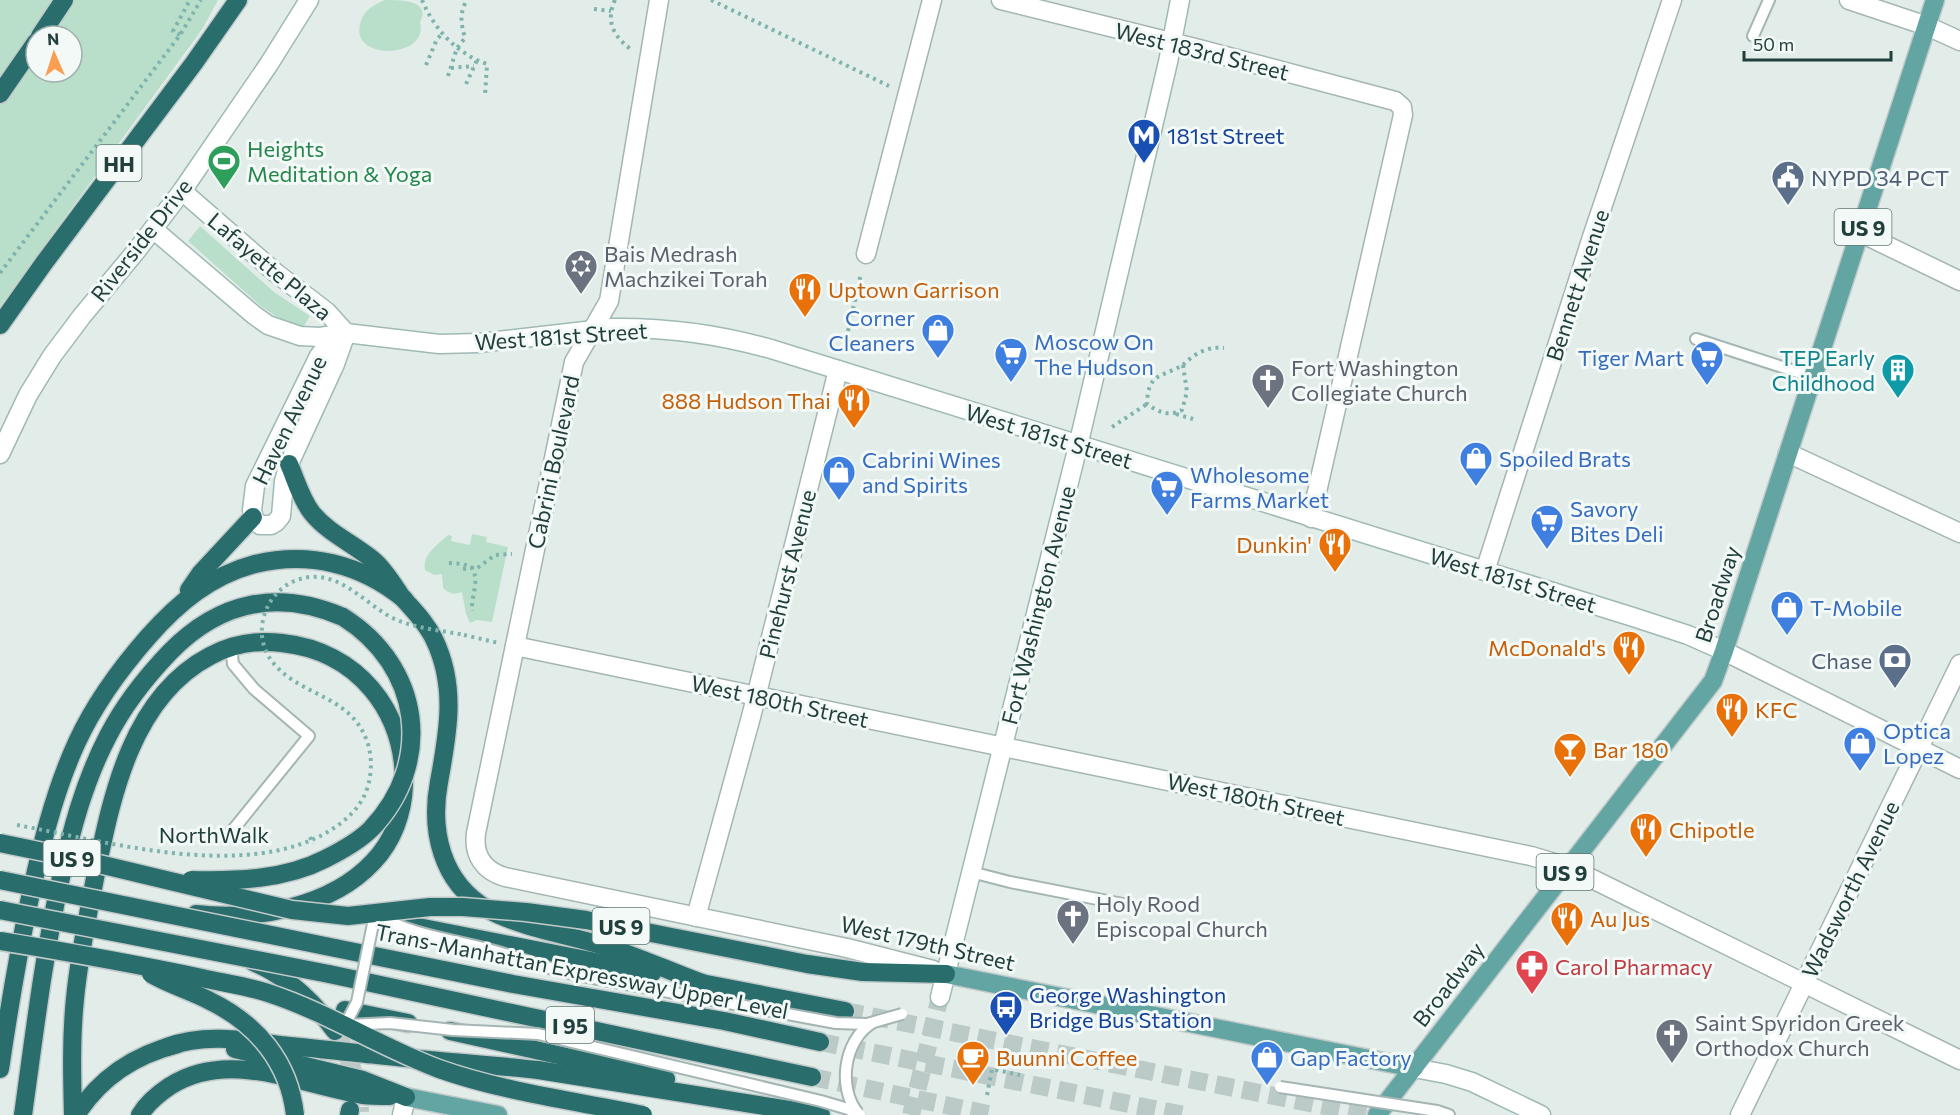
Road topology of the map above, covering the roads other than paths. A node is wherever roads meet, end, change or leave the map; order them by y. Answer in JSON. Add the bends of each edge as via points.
{"nodes":[{"id":1,"x":64,"y":0,"type":"edge"},
{"id":2,"x":238,"y":0,"type":"edge"},
{"id":3,"x":309,"y":0,"type":"edge"},
{"id":4,"x":659,"y":0,"type":"edge"},
{"id":5,"x":932,"y":0,"type":"edge"},
{"id":6,"x":1001,"y":0,"type":"edge"},
{"id":7,"x":1180,"y":0,"type":"edge"},
{"id":8,"x":1671,"y":0,"type":"edge"},
{"id":9,"x":1769,"y":0,"type":"edge"},
{"id":10,"x":1849,"y":0,"type":"edge"},
{"id":11,"x":1935,"y":0,"type":"edge"},
{"id":12,"x":48,"y":24,"type":"edge"},
{"id":13,"x":1927,"y":26,"type":"junction"},
{"id":14,"x":1753,"y":36,"type":"dead end"},
{"id":15,"x":1960,"y":41,"type":"edge"},
{"id":16,"x":1172,"y":43,"type":"junction"},
{"id":17,"x":24,"y":59,"type":"edge"},
{"id":18,"x":0,"y":94,"type":"edge"},
{"id":19,"x":182,"y":191,"type":"junction"},
{"id":20,"x":153,"y":229,"type":"junction"},
{"id":21,"x":1861,"y":233,"type":"junction"},
{"id":22,"x":866,"y":254,"type":"dead end"},
{"id":23,"x":1960,"y":281,"type":"edge"},
{"id":24,"x":0,"y":325,"type":"edge"},
{"id":25,"x":591,"y":330,"type":"junction"},
{"id":26,"x":346,"y":333,"type":"junction"},
{"id":27,"x":1696,"y":339,"type":"dead end"},
{"id":28,"x":838,"y":370,"type":"junction"},
{"id":29,"x":1813,"y":376,"type":"junction"},
{"id":30,"x":1078,"y":446,"type":"junction"},
{"id":31,"x":0,"y":453,"type":"edge"},
{"id":32,"x":1788,"y":453,"type":"junction"},
{"id":33,"x":289,"y":464,"type":"junction"},
{"id":34,"x":253,"y":517,"type":"junction"},
{"id":35,"x":1311,"y":518,"type":"junction"},
{"id":36,"x":1960,"y":533,"type":"edge"},
{"id":37,"x":1485,"y":572,"type":"junction"},
{"id":38,"x":404,"y":599,"type":"junction"},
{"id":39,"x":174,"y":609,"type":"junction"},
{"id":40,"x":515,"y":646,"type":"junction"},
{"id":41,"x":231,"y":647,"type":"junction"},
{"id":42,"x":1724,"y":651,"type":"junction"},
{"id":43,"x":1960,"y":664,"type":"edge"},
{"id":44,"x":756,"y":696,"type":"junction"},
{"id":45,"x":1003,"y":747,"type":"junction"},
{"id":46,"x":1919,"y":748,"type":"junction"},
{"id":47,"x":1960,"y":769,"type":"edge"},
{"id":48,"x":228,"y":836,"type":"dead end"},
{"id":49,"x":0,"y":844,"type":"edge"},
{"id":50,"x":65,"y":856,"type":"junction"},
{"id":51,"x":480,"y":860,"type":"joint"},
{"id":52,"x":1568,"y":867,"type":"junction"},
{"id":53,"x":971,"y":872,"type":"junction"},
{"id":54,"x":0,"y":875,"type":"edge"},
{"id":55,"x":144,"y":875,"type":"junction"},
{"id":56,"x":0,"y":880,"type":"edge"},
{"id":57,"x":1123,"y":904,"type":"dead end"},
{"id":58,"x":0,"y":906,"type":"edge"},
{"id":59,"x":0,"y":910,"type":"edge"},
{"id":60,"x":370,"y":916,"type":"junction"},
{"id":61,"x":696,"y":917,"type":"junction"},
{"id":62,"x":0,"y":940,"type":"edge"},
{"id":63,"x":134,"y":963,"type":"junction"},
{"id":64,"x":946,"y":974,"type":"junction"},
{"id":65,"x":702,"y":983,"type":"junction"},
{"id":66,"x":1804,"y":984,"type":"junction"},
{"id":67,"x":940,"y":997,"type":"tunnel mouth"},
{"id":68,"x":845,"y":1011,"type":"tunnel mouth"},
{"id":69,"x":902,"y":1014,"type":"dead end"},
{"id":70,"x":342,"y":1022,"type":"junction"},
{"id":71,"x":875,"y":1022,"type":"junction"},
{"id":72,"x":820,"y":1042,"type":"tunnel mouth"},
{"id":73,"x":167,"y":1047,"type":"junction"},
{"id":74,"x":1960,"y":1060,"type":"edge"},
{"id":75,"x":1414,"y":1068,"type":"junction"},
{"id":76,"x":0,"y":1069,"type":"edge"},
{"id":77,"x":812,"y":1077,"type":"tunnel mouth"},
{"id":78,"x":1280,"y":1087,"type":"dead end"},
{"id":79,"x":406,"y":1096,"type":"junction"},
{"id":80,"x":424,"y":1108,"type":"edge"},
{"id":81,"x":23,"y":1115,"type":"edge"},
{"id":82,"x":75,"y":1115,"type":"edge"},
{"id":83,"x":140,"y":1115,"type":"edge"},
{"id":84,"x":295,"y":1115,"type":"edge"},
{"id":85,"x":402,"y":1115,"type":"edge"},
{"id":86,"x":498,"y":1115,"type":"edge"},
{"id":87,"x":643,"y":1115,"type":"edge"},
{"id":88,"x":821,"y":1115,"type":"edge"},
{"id":89,"x":860,"y":1115,"type":"edge"},
{"id":90,"x":1377,"y":1115,"type":"edge"},
{"id":91,"x":1449,"y":1115,"type":"edge"},
{"id":92,"x":1541,"y":1115,"type":"edge"},
{"id":93,"x":1740,"y":1115,"type":"edge"}],
"edges":[{"from":1,"to":12,"type":"highway"},
{"from":2,"to":24,"type":"highway","number":"HH"},
{"from":3,"to":19,"type":"street","name":"Riverside Drive"},
{"from":4,"to":25,"type":"street","name":"Cabrini Boulevard","via":[[609,302]]},
{"from":5,"to":22,"type":"street"},
{"from":6,"to":16,"type":"street","name":"West 183rd Street"},
{"from":7,"to":16,"type":"street","name":"Fort Washington Avenue"},
{"from":8,"to":37,"type":"street","name":"Bennett Avenue"},
{"from":9,"to":14,"type":"lane"},
{"from":10,"to":13,"type":"street"},
{"from":11,"to":13,"type":"main road","name":"Broadway","number":"US 9"},
{"from":13,"to":15,"type":"street"},
{"from":13,"to":21,"type":"main road","name":"Broadway","number":"US 9"},
{"from":16,"to":30,"type":"street","name":"Fort Washington Avenue"},
{"from":16,"to":35,"type":"street","name":"West 183rd Street","via":[[1395,101],[1402,107]]},
{"from":17,"to":18,"type":"highway"},
{"from":19,"to":20,"type":"street","name":"Riverside Drive"},
{"from":19,"to":26,"type":"street","name":"Lafayette Plaza","via":[[327,312]]},
{"from":20,"to":26,"type":"street","name":"Lafayette Plaza","via":[[268,325],[306,336]]},
{"from":20,"to":31,"type":"street","name":"Riverside Drive","via":[[52,356]]},
{"from":21,"to":23,"type":"street"},
{"from":21,"to":29,"type":"main road","name":"Broadway","number":"US 9"},
{"from":25,"to":26,"type":"street","name":"West 181st Street","via":[[453,344]]},
{"from":25,"to":28,"type":"street","name":"West 181st Street","via":[[648,328],[705,334]]},
{"from":25,"to":40,"type":"street","name":"Cabrini Boulevard","via":[[574,362]]},
{"from":26,"to":33,"type":"street","name":"Haven Avenue"},
{"from":26,"to":34,"type":"street","name":"Haven Avenue","via":[[324,348],[313,366],[255,486]]},
{"from":27,"to":29,"type":"lane"},
{"from":28,"to":30,"type":"street","name":"West 181st Street"},
{"from":28,"to":44,"type":"street","name":"Pinehurst Avenue"},
{"from":29,"to":32,"type":"main road","name":"Broadway","number":"US 9"},
{"from":30,"to":35,"type":"street","name":"West 181st Street"},
{"from":30,"to":45,"type":"street","name":"Fort Washington Avenue"},
{"from":32,"to":36,"type":"street"},
{"from":32,"to":42,"type":"main road","name":"Broadway","number":"US 9"},
{"from":33,"to":34,"type":"street","name":"Haven Avenue","via":[[279,519],[263,526]]},
{"from":33,"to":38,"type":"highway","via":[[312,512],[375,561]]},
{"from":34,"to":39,"type":"highway","via":[[200,574]]},
{"from":35,"to":37,"type":"street","name":"West 181st Street"},
{"from":37,"to":42,"type":"street","name":"West 181st Street","via":[[1688,635]]},
{"from":38,"to":39,"type":"highway","via":[[362,572],[339,564],[286,560],[224,575],[198,589]]},
{"from":38,"to":65,"type":"highway","via":[[434,639],[447,680],[449,722],[435,822],[442,856],[458,883],[478,903],[501,915],[608,947]]},
{"from":39,"to":76,"type":"highway","via":[[107,688],[70,758],[38,862]]},
{"from":40,"to":44,"type":"street","name":"West 180th Street"},
{"from":40,"to":51,"type":"street","name":"Cabrini Boulevard","via":[[476,833]]},
{"from":41,"to":48,"type":"lane","via":[[233,664],[254,689],[309,736]]},
{"from":41,"to":54,"type":"highway","bridge":true,"via":[[268,642],[321,652],[362,678],[385,707],[400,746],[404,789],[398,820],[384,848],[363,871],[338,888],[304,903],[260,913],[219,915],[184,913]]},
{"from":41,"to":82,"type":"highway","via":[[202,661],[172,685],[142,726],[120,772],[78,970],[73,1025]]},
{"from":42,"to":46,"type":"street","name":"West 181st Street"},
{"from":42,"to":52,"type":"main road","name":"Broadway","number":"US 9","via":[[1713,681]]},
{"from":43,"to":46,"type":"street","name":"Wadsworth Avenue"},
{"from":44,"to":45,"type":"street","name":"West 180th Street"},
{"from":44,"to":61,"type":"street","name":"Pinehurst Avenue"},
{"from":45,"to":52,"type":"street","name":"West 180th Street","via":[[1531,856]]},
{"from":45,"to":53,"type":"street","name":"Fort Washington Avenue"},
{"from":46,"to":47,"type":"street","name":"West 181st Street"},
{"from":46,"to":66,"type":"street","name":"Wadsworth Avenue"},
{"from":49,"to":50,"type":"highway","number":"US 9","bridge":true},
{"from":49,"to":60,"type":"highway","bridge":true},
{"from":50,"to":55,"type":"highway","number":"US 9","bridge":true},
{"from":50,"to":55,"type":"highway","bridge":true,"via":[[85,788],[108,736],[139,688],[188,635],[218,615],[264,602],[298,603],[329,611],[360,627],[394,669],[411,725],[409,761],[399,789],[369,830],[313,865],[266,877],[208,880]]},
{"from":50,"to":81,"type":"highway","via":[[45,954]]},
{"from":51,"to":61,"type":"street","name":"West 179th Street","via":[[492,872],[505,877]]},
{"from":52,"to":66,"type":"street","name":"West 180th Street"},
{"from":52,"to":75,"type":"main road","name":"Broadway","number":"US 9"},
{"from":53,"to":57,"type":"lane"},
{"from":53,"to":64,"type":"street","name":"Fort Washington Avenue"},
{"from":55,"to":60,"type":"highway","number":"US 9","bridge":true,"via":[[292,910]]},
{"from":56,"to":72,"type":"highway","name":"Trans-Manhattan Expressway Upper Level","number":"I 95","bridge":true},
{"from":58,"to":70,"type":"highway","bridge":true,"via":[[213,948],[262,966],[298,990],[322,1014]]},
{"from":59,"to":77,"type":"highway","number":"I 95","bridge":true,"via":[[329,974]]},
{"from":60,"to":64,"type":"highway","number":"US 9","bridge":true,"via":[[430,907],[526,912],[586,920],[807,964],[863,972]]},
{"from":60,"to":65,"type":"highway"},
{"from":60,"to":70,"type":"lane","bridge":true,"via":[[357,1002]]},
{"from":60,"to":71,"type":"lane","bridge":true,"via":[[406,930],[492,950],[560,972],[836,1023]]},
{"from":61,"to":64,"type":"street","name":"West 179th Street","via":[[846,948]]},
{"from":62,"to":63,"type":"highway","bridge":true},
{"from":62,"to":70,"type":"highway","number":"I 95","bridge":true},
{"from":63,"to":70,"type":"highway","bridge":true,"via":[[268,993]]},
{"from":63,"to":84,"type":"highway","bridge":true,"via":[[220,1006],[256,1032],[283,1070]]},
{"from":64,"to":67,"type":"street","name":"Fort Washington Avenue"},
{"from":64,"to":75,"type":"main road","name":"West 179th Street","number":"US 9"},
{"from":65,"to":68,"type":"highway"},
{"from":66,"to":74,"type":"street","name":"West 180th Street"},
{"from":66,"to":93,"type":"street","name":"Wadsworth Avenue"},
{"from":69,"to":71,"type":"lane","bridge":true},
{"from":70,"to":87,"type":"highway","bridge":true,"via":[[396,1051],[457,1074]]},
{"from":70,"to":88,"type":"highway","number":"I 95","via":[[503,1042]]},
{"from":70,"to":89,"type":"lane","bridge":true,"via":[[538,1034],[821,1101]]},
{"from":71,"to":89,"type":"lane","bridge":true,"via":[[858,1036],[848,1062],[849,1095]]},
{"from":73,"to":79,"type":"highway","via":[[192,1043],[228,1047],[363,1080]]},
{"from":73,"to":82,"type":"highway","via":[[122,1067],[97,1088]]},
{"from":73,"to":88,"type":"highway","via":[[202,1040],[241,1040],[493,1065]]},
{"from":75,"to":90,"type":"main road","name":"Broadway","number":"US 9"},
{"from":75,"to":92,"type":"street","name":"West 179th Street","via":[[1472,1082]]},
{"from":78,"to":91,"type":"lane","bridge":true},
{"from":79,"to":80,"type":"main road"},
{"from":79,"to":83,"type":"highway","via":[[364,1095],[256,1071],[220,1070],[175,1083],[152,1099]]},
{"from":79,"to":85,"type":"street"},
{"from":80,"to":86,"type":"main road"}]}
